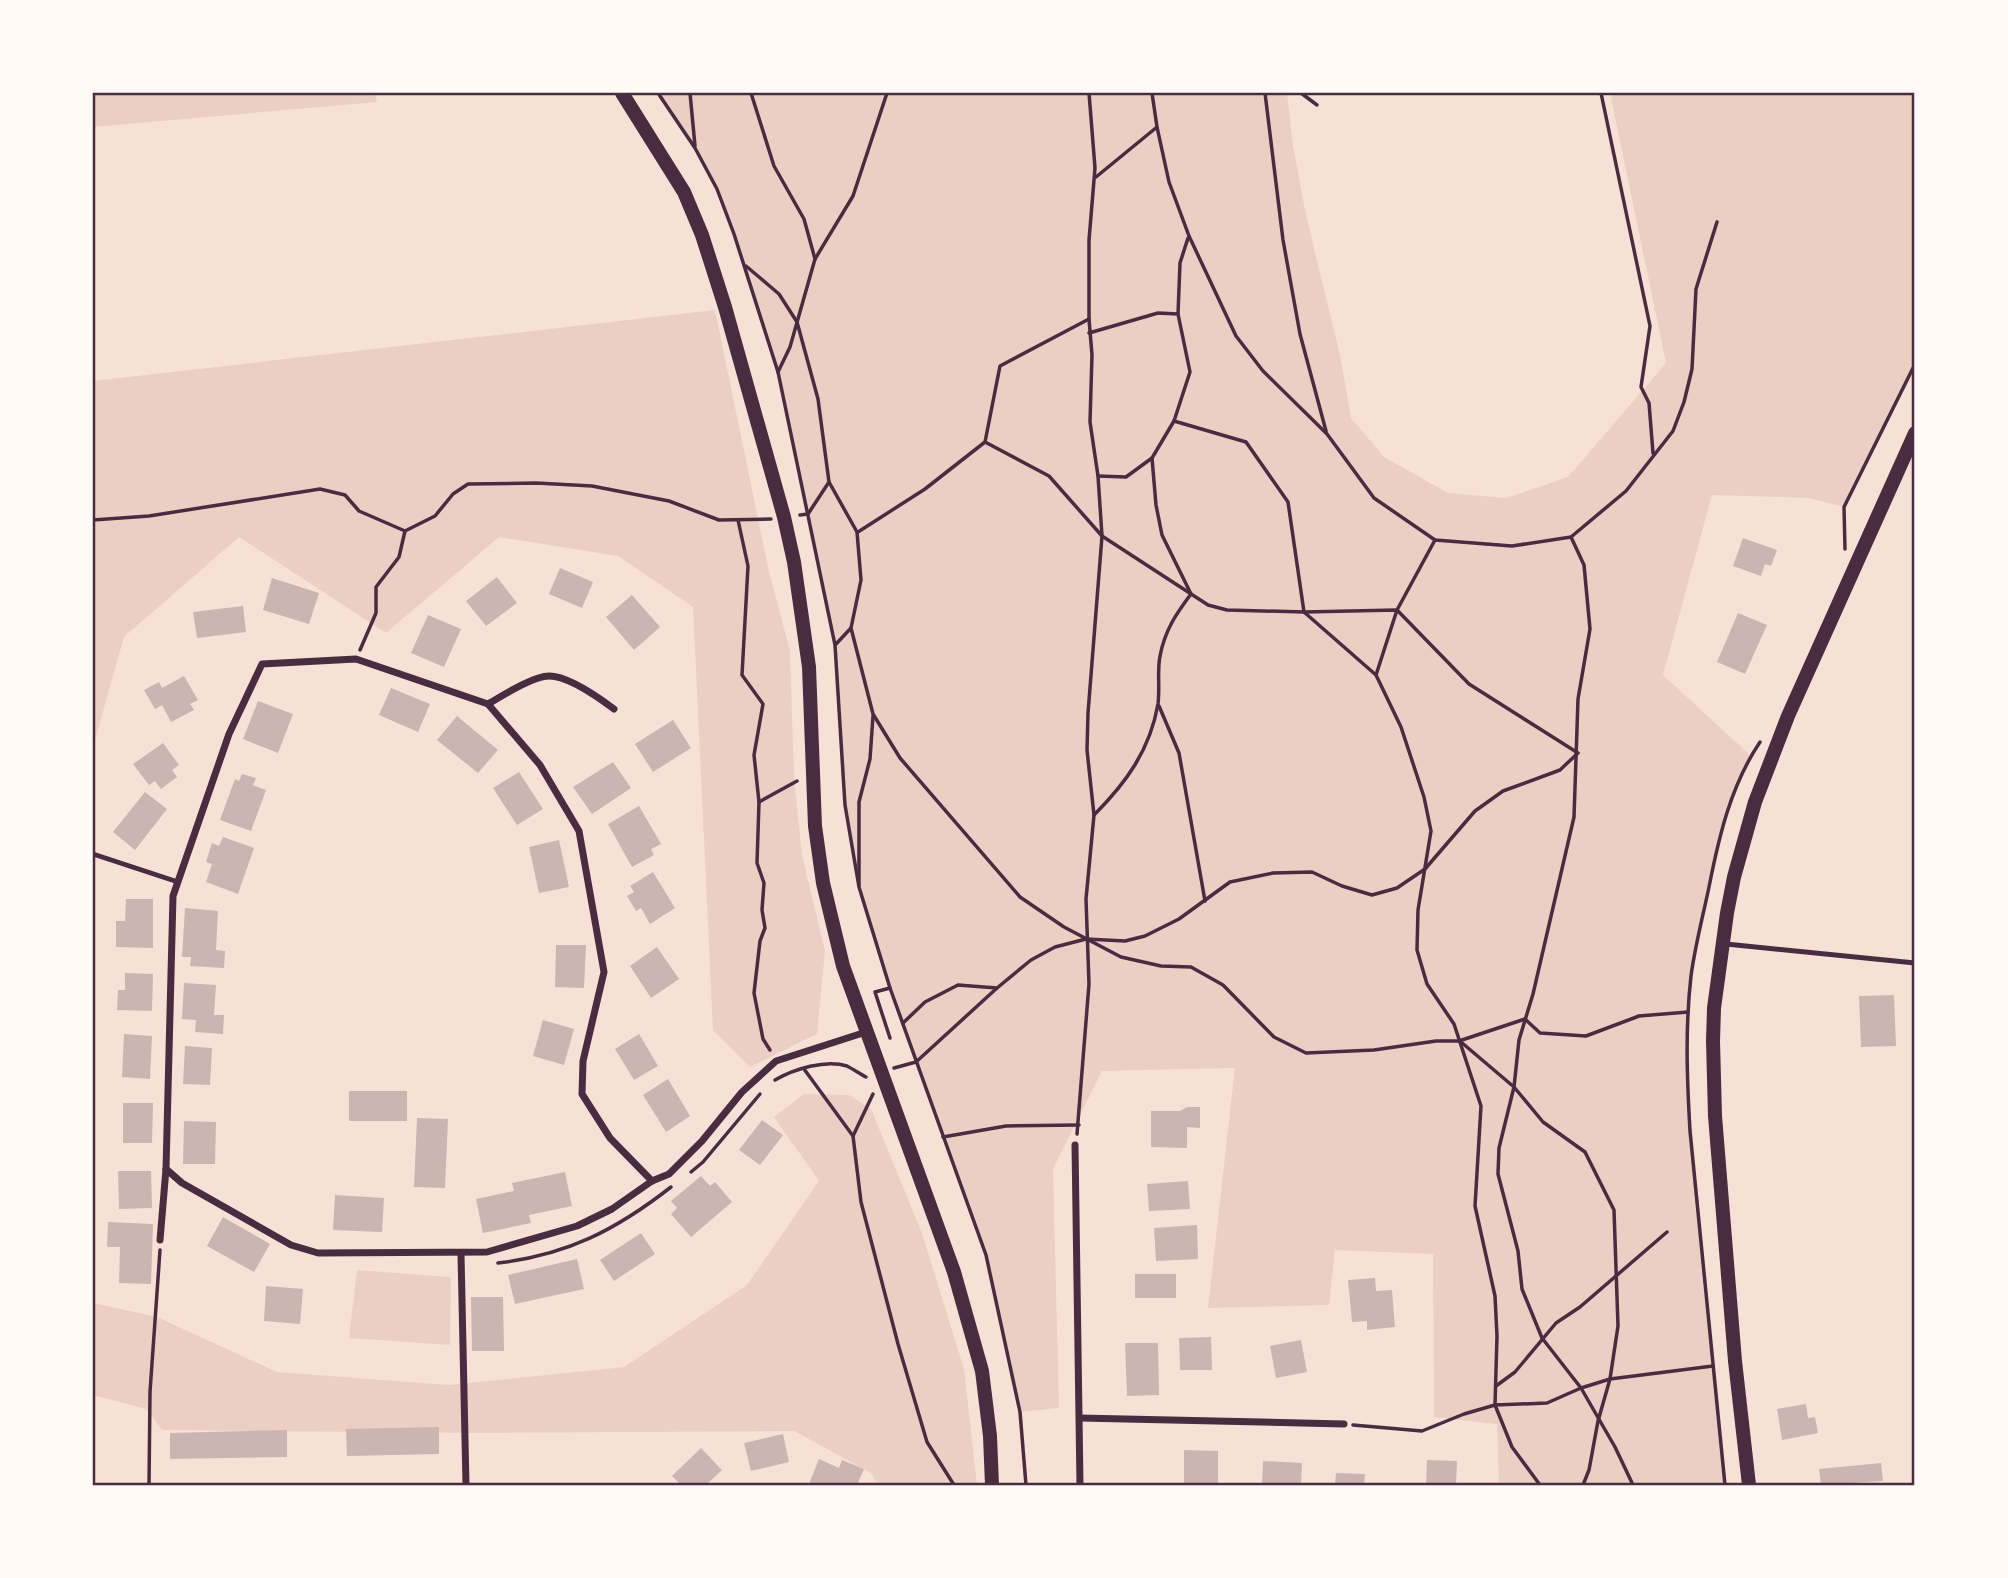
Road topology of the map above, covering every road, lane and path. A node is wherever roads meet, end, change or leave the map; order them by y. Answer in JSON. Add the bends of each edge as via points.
{"nodes":[{"id":1,"x":622,"y":93,"type":"edge"},
{"id":2,"x":690,"y":93,"type":"edge"},
{"id":3,"x":751,"y":93,"type":"edge"},
{"id":4,"x":887,"y":93,"type":"edge"},
{"id":5,"x":1089,"y":93,"type":"edge"},
{"id":6,"x":1152,"y":93,"type":"edge"},
{"id":7,"x":1265,"y":93,"type":"edge"},
{"id":8,"x":1301,"y":93,"type":"edge"},
{"id":9,"x":1601,"y":93,"type":"edge"},
{"id":10,"x":1317,"y":105,"type":"dead end"},
{"id":11,"x":1157,"y":127,"type":"junction"},
{"id":12,"x":695,"y":148,"type":"dead end"},
{"id":13,"x":1095,"y":178,"type":"junction"},
{"id":14,"x":1717,"y":222,"type":"dead end"},
{"id":15,"x":1189,"y":236,"type":"junction"},
{"id":16,"x":814,"y":260,"type":"junction"},
{"id":17,"x":744,"y":264,"type":"dead end"},
{"id":18,"x":1178,"y":314,"type":"junction"},
{"id":19,"x":1089,"y":319,"type":"junction"},
{"id":20,"x":797,"y":323,"type":"junction"},
{"id":21,"x":1089,"y":333,"type":"junction"},
{"id":22,"x":1915,"y":364,"type":"edge"},
{"id":23,"x":778,"y":372,"type":"dead end"},
{"id":24,"x":1174,"y":421,"type":"junction"},
{"id":25,"x":1915,"y":433,"type":"edge"},
{"id":26,"x":1327,"y":434,"type":"junction"},
{"id":27,"x":985,"y":442,"type":"junction"},
{"id":28,"x":1653,"y":453,"type":"junction"},
{"id":29,"x":1152,"y":458,"type":"junction"},
{"id":30,"x":1098,"y":476,"type":"junction"},
{"id":31,"x":829,"y":482,"type":"junction"},
{"id":32,"x":1844,"y":507,"type":"dead end"},
{"id":33,"x":808,"y":514,"type":"dead end"},
{"id":34,"x":765,"y":519,"type":"dead end"},
{"id":35,"x":93,"y":520,"type":"edge"},
{"id":36,"x":738,"y":520,"type":"junction"},
{"id":37,"x":405,"y":531,"type":"junction"},
{"id":38,"x":857,"y":532,"type":"junction"},
{"id":39,"x":1102,"y":536,"type":"junction"},
{"id":40,"x":1571,"y":537,"type":"junction"},
{"id":41,"x":1435,"y":540,"type":"junction"},
{"id":42,"x":1191,"y":594,"type":"junction"},
{"id":43,"x":1398,"y":610,"type":"junction"},
{"id":44,"x":1304,"y":612,"type":"junction"},
{"id":45,"x":851,"y":628,"type":"junction"},
{"id":46,"x":835,"y":645,"type":"dead end"},
{"id":47,"x":356,"y":659,"type":"junction"},
{"id":48,"x":1376,"y":675,"type":"junction"},
{"id":49,"x":488,"y":704,"type":"junction"},
{"id":50,"x":1158,"y":705,"type":"junction"},
{"id":51,"x":614,"y":709,"type":"dead end"},
{"id":52,"x":873,"y":714,"type":"junction"},
{"id":53,"x":1578,"y":753,"type":"junction"},
{"id":54,"x":813,"y":776,"type":"junction"},
{"id":55,"x":759,"y":802,"type":"junction"},
{"id":56,"x":1094,"y":815,"type":"junction"},
{"id":57,"x":93,"y":854,"type":"edge"},
{"id":58,"x":1425,"y":869,"type":"junction"},
{"id":59,"x":178,"y":882,"type":"junction"},
{"id":60,"x":859,"y":887,"type":"dead end"},
{"id":61,"x":1205,"y":901,"type":"junction"},
{"id":62,"x":1086,"y":939,"type":"junction"},
{"id":63,"x":1723,"y":944,"type":"junction"},
{"id":64,"x":1915,"y":963,"type":"edge"},
{"id":65,"x":890,"y":988,"type":"dead end"},
{"id":66,"x":997,"y":988,"type":"junction"},
{"id":67,"x":1688,"y":1012,"type":"dead end"},
{"id":68,"x":1525,"y":1020,"type":"junction"},
{"id":69,"x":903,"y":1023,"type":"dead end"},
{"id":70,"x":867,"y":1031,"type":"junction"},
{"id":71,"x":890,"y":1038,"type":"dead end"},
{"id":72,"x":1459,"y":1041,"type":"junction"},
{"id":73,"x":776,"y":1061,"type":"junction"},
{"id":74,"x":804,"y":1069,"type":"dead end"},
{"id":75,"x":887,"y":1084,"type":"junction"},
{"id":76,"x":1514,"y":1087,"type":"junction"},
{"id":77,"x":1079,"y":1125,"type":"junction"},
{"id":78,"x":853,"y":1136,"type":"junction"},
{"id":79,"x":943,"y":1137,"type":"junction"},
{"id":80,"x":1075,"y":1144,"type":"joint"},
{"id":81,"x":166,"y":1169,"type":"junction"},
{"id":82,"x":652,"y":1181,"type":"junction"},
{"id":83,"x":1667,"y":1232,"type":"dead end"},
{"id":84,"x":160,"y":1240,"type":"joint"},
{"id":85,"x":461,"y":1254,"type":"junction"},
{"id":86,"x":1616,"y":1276,"type":"junction"},
{"id":87,"x":1542,"y":1338,"type":"junction"},
{"id":88,"x":1713,"y":1366,"type":"dead end"},
{"id":89,"x":1610,"y":1379,"type":"junction"},
{"id":90,"x":1496,"y":1386,"type":"junction"},
{"id":91,"x":1581,"y":1388,"type":"junction"},
{"id":92,"x":1495,"y":1405,"type":"junction"},
{"id":93,"x":1080,"y":1418,"type":"junction"},
{"id":94,"x":1598,"y":1421,"type":"junction"},
{"id":95,"x":1344,"y":1423,"type":"joint"},
{"id":96,"x":149,"y":1485,"type":"edge"},
{"id":97,"x":466,"y":1485,"type":"edge"},
{"id":98,"x":954,"y":1485,"type":"edge"},
{"id":99,"x":992,"y":1485,"type":"edge"},
{"id":100,"x":1026,"y":1485,"type":"edge"},
{"id":101,"x":1080,"y":1485,"type":"edge"},
{"id":102,"x":1540,"y":1485,"type":"edge"},
{"id":103,"x":1583,"y":1485,"type":"edge"},
{"id":104,"x":1633,"y":1485,"type":"edge"},
{"id":105,"x":1749,"y":1485,"type":"edge"}],
"edges":[{"from":1,"to":54,"type":"main road","via":[[684,192],[732,333],[794,562],[809,667]]},
{"from":2,"to":12,"type":"path"},
{"from":3,"to":16,"type":"path","via":[[774,166],[804,219]]},
{"from":4,"to":16,"type":"path","via":[[853,197]]},
{"from":5,"to":13,"type":"path"},
{"from":6,"to":11,"type":"path"},
{"from":7,"to":26,"type":"path","via":[[1300,334]]},
{"from":8,"to":10,"type":"path"},
{"from":9,"to":28,"type":"path","via":[[1650,326],[1641,387],[1648,403]]},
{"from":11,"to":13,"type":"path"},
{"from":11,"to":15,"type":"path","via":[[1169,182]]},
{"from":13,"to":19,"type":"path"},
{"from":14,"to":28,"type":"path","via":[[1696,289],[1692,369],[1684,402],[1673,431]]},
{"from":15,"to":18,"type":"path","via":[[1180,263]]},
{"from":15,"to":26,"type":"path","via":[[1236,336],[1263,371]]},
{"from":16,"to":20,"type":"path"},
{"from":17,"to":20,"type":"path","via":[[779,294]]},
{"from":18,"to":21,"type":"path","via":[[1158,313]]},
{"from":18,"to":24,"type":"path","via":[[1190,372]]},
{"from":19,"to":21,"type":"path"},
{"from":19,"to":27,"type":"path","via":[[1000,366]]},
{"from":20,"to":23,"type":"path"},
{"from":20,"to":31,"type":"path","via":[[818,399]]},
{"from":21,"to":30,"type":"path","via":[[1090,422]]},
{"from":22,"to":32,"type":"path"},
{"from":24,"to":29,"type":"path"},
{"from":24,"to":44,"type":"path","via":[[1246,442],[1288,502]]},
{"from":25,"to":63,"type":"main road","via":[[1788,716],[1760,790],[1734,877]]},
{"from":26,"to":41,"type":"path","via":[[1374,498]]},
{"from":27,"to":38,"type":"path","via":[[925,489]]},
{"from":27,"to":39,"type":"path","via":[[1049,476]]},
{"from":28,"to":40,"type":"path","via":[[1626,491]]},
{"from":29,"to":30,"type":"path","via":[[1126,477]]},
{"from":29,"to":42,"type":"path","via":[[1163,535]]},
{"from":30,"to":39,"type":"path"},
{"from":31,"to":33,"type":"path"},
{"from":31,"to":38,"type":"path"},
{"from":34,"to":36,"type":"path"},
{"from":35,"to":37,"type":"path","via":[[149,516],[320,489],[345,495],[359,511]]},
{"from":36,"to":37,"type":"path","via":[[719,520],[669,501],[592,486],[468,484],[435,516]]},
{"from":36,"to":55,"type":"path","via":[[748,566],[743,676],[763,704],[754,755]]},
{"from":37,"to":47,"type":"path","via":[[399,557],[376,587],[376,613]]},
{"from":38,"to":45,"type":"path","via":[[861,580]]},
{"from":39,"to":42,"type":"path"},
{"from":39,"to":56,"type":"path","via":[[1087,738]]},
{"from":40,"to":41,"type":"path","via":[[1512,546]]},
{"from":40,"to":53,"type":"path","via":[[1584,565],[1590,629],[1578,699]]},
{"from":41,"to":43,"type":"path"},
{"from":42,"to":44,"type":"path","via":[[1227,610]]},
{"from":42,"to":50,"type":"path","via":[[1171,620],[1159,657]]},
{"from":43,"to":44,"type":"path"},
{"from":43,"to":48,"type":"path"},
{"from":43,"to":53,"type":"path","via":[[1469,684]]},
{"from":44,"to":48,"type":"path"},
{"from":45,"to":46,"type":"path"},
{"from":45,"to":52,"type":"path"},
{"from":47,"to":49,"type":"street"},
{"from":47,"to":59,"type":"street","via":[[262,664],[229,734]]},
{"from":48,"to":58,"type":"path","via":[[1401,727],[1424,797],[1431,831]]},
{"from":49,"to":51,"type":"street","via":[[549,676],[583,687]]},
{"from":49,"to":82,"type":"street","via":[[540,765],[579,831],[604,972],[583,1061],[582,1094],[610,1138]]},
{"from":50,"to":56,"type":"path","via":[[1150,736],[1129,777]]},
{"from":50,"to":61,"type":"path","via":[[1179,754]]},
{"from":52,"to":60,"type":"path","via":[[870,759],[859,802]]},
{"from":52,"to":62,"type":"path","via":[[900,758],[1020,897]]},
{"from":53,"to":58,"type":"path","via":[[1559,770],[1503,791],[1475,811]]},
{"from":53,"to":68,"type":"path","via":[[1574,817]]},
{"from":54,"to":55,"type":"path"},
{"from":54,"to":70,"type":"main road","via":[[822,883],[843,966]]},
{"from":55,"to":73,"type":"path","via":[[757,863],[764,883],[765,928],[754,993],[763,1039]]},
{"from":56,"to":62,"type":"path"},
{"from":57,"to":59,"type":"lane"},
{"from":58,"to":61,"type":"path","via":[[1397,888],[1372,895],[1312,872],[1273,873],[1230,882]]},
{"from":58,"to":72,"type":"path","via":[[1417,950],[1427,984],[1454,1024]]},
{"from":59,"to":81,"type":"street","via":[[173,896]]},
{"from":61,"to":62,"type":"path","via":[[1145,936],[1125,941]]},
{"from":62,"to":66,"type":"path","via":[[1055,947],[1031,960]]},
{"from":62,"to":72,"type":"path","via":[[1121,957],[1191,967],[1223,985],[1274,1037],[1306,1053]]},
{"from":62,"to":77,"type":"path","via":[[1089,984]]},
{"from":63,"to":64,"type":"lane"},
{"from":63,"to":105,"type":"main road","via":[[1714,1008],[1716,1139]]},
{"from":65,"to":71,"type":"path","via":[[874,992]]},
{"from":66,"to":69,"type":"path","via":[[958,985],[925,1002]]},
{"from":66,"to":79,"type":"path","via":[[916,1062]]},
{"from":67,"to":68,"type":"path","via":[[1639,1016],[1586,1036],[1540,1033]]},
{"from":68,"to":72,"type":"path"},
{"from":68,"to":76,"type":"path"},
{"from":70,"to":73,"type":"street"},
{"from":70,"to":75,"type":"main road"},
{"from":72,"to":76,"type":"path"},
{"from":72,"to":90,"type":"path","via":[[1481,1106],[1475,1206],[1495,1296]]},
{"from":73,"to":82,"type":"street","via":[[669,1174]]},
{"from":74,"to":78,"type":"path"},
{"from":75,"to":78,"type":"path","via":[[872,1094]]},
{"from":75,"to":99,"type":"main road","via":[[954,1272],[982,1371]]},
{"from":76,"to":86,"type":"path","via":[[1543,1122],[1585,1152],[1601,1181],[1614,1210]]},
{"from":76,"to":87,"type":"path","via":[[1499,1148],[1499,1174],[1518,1251],[1522,1289]]},
{"from":77,"to":79,"type":"path","via":[[1006,1126]]},
{"from":77,"to":80,"type":"path"},
{"from":78,"to":98,"type":"path","via":[[860,1202],[898,1343],[927,1442]]},
{"from":79,"to":100,"type":"path","via":[[986,1255],[1020,1412]]},
{"from":80,"to":93,"type":"street"},
{"from":81,"to":84,"type":"street"},
{"from":81,"to":85,"type":"street","via":[[182,1183],[290,1244],[318,1253]]},
{"from":82,"to":85,"type":"street","via":[[577,1226],[486,1252]]},
{"from":83,"to":86,"type":"path"},
{"from":84,"to":96,"type":"path"},
{"from":85,"to":97,"type":"street"},
{"from":86,"to":87,"type":"path"},
{"from":86,"to":89,"type":"path","via":[[1618,1326]]},
{"from":87,"to":90,"type":"path","via":[[1515,1373]]},
{"from":87,"to":91,"type":"path"},
{"from":88,"to":89,"type":"path"},
{"from":89,"to":91,"type":"path"},
{"from":89,"to":94,"type":"path"},
{"from":90,"to":92,"type":"path"},
{"from":91,"to":92,"type":"path","via":[[1547,1402]]},
{"from":91,"to":94,"type":"path"},
{"from":92,"to":95,"type":"path","via":[[1422,1431]]},
{"from":92,"to":102,"type":"path","via":[[1512,1447]]},
{"from":93,"to":95,"type":"street"},
{"from":93,"to":101,"type":"street"},
{"from":94,"to":103,"type":"path"},
{"from":94,"to":104,"type":"path"}]}
